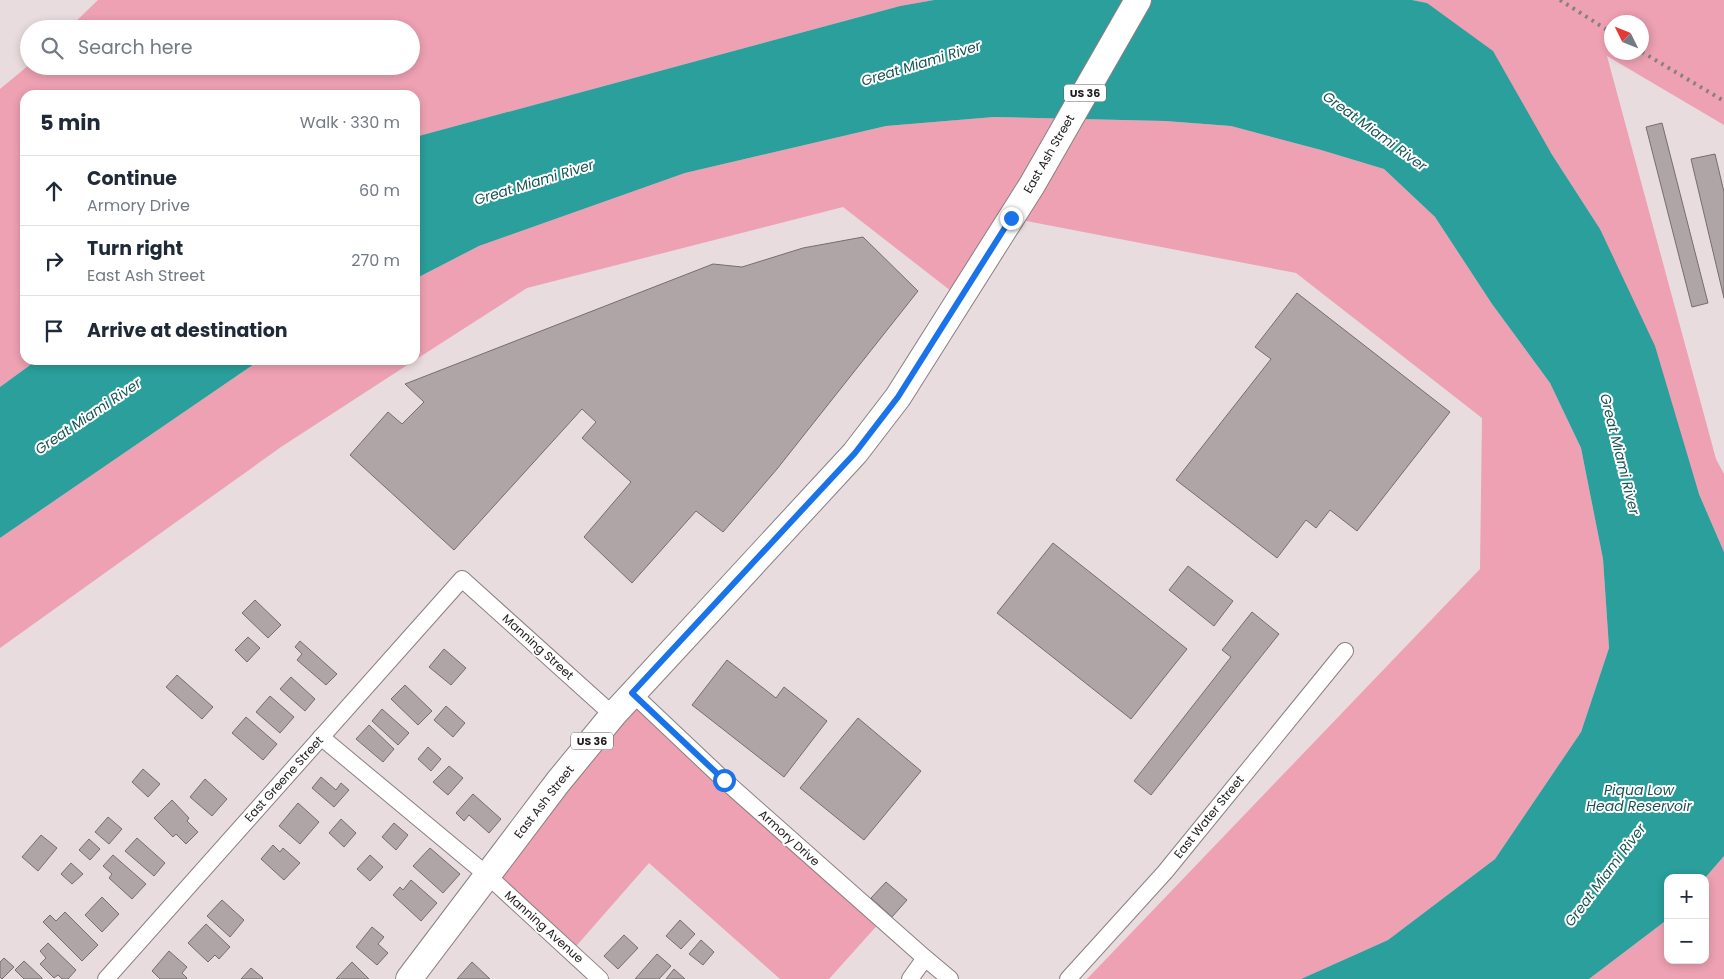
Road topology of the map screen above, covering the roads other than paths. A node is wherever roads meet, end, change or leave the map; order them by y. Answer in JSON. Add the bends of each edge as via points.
{"nodes":[{"id":1,"x":1138,"y":0,"type":"edge"},
{"id":2,"x":462,"y":579,"type":"joint"},
{"id":3,"x":1346,"y":651,"type":"dead end"},
{"id":4,"x":632,"y":693,"type":"junction"},
{"id":5,"x":614,"y":715,"type":"junction"},
{"id":6,"x":321,"y":737,"type":"junction"},
{"id":7,"x":487,"y":875,"type":"junction"},
{"id":8,"x":925,"y":958,"type":"junction"},
{"id":9,"x":106,"y":979,"type":"edge"},
{"id":10,"x":409,"y":979,"type":"edge"},
{"id":11,"x":600,"y":979,"type":"edge"},
{"id":12,"x":910,"y":979,"type":"edge"},
{"id":13,"x":950,"y":979,"type":"edge"},
{"id":14,"x":1068,"y":979,"type":"edge"}],
"edges":[{"from":1,"to":4,"type":"main road","name":"East Ash Street","number":"US 36","via":[[1032,185],[898,397],[855,453]]},
{"from":2,"to":5,"type":"street","name":"Manning Street"},
{"from":2,"to":6,"type":"street","name":"East Greene Street"},
{"from":3,"to":14,"type":"street","name":"East Water Street","via":[[1165,872]]},
{"from":4,"to":5,"type":"main road","name":"East Ash Street","number":"US 36"},
{"from":4,"to":8,"type":"street","name":"Armory Drive","via":[[724,780]]},
{"from":5,"to":7,"type":"main road","name":"East Ash Street","number":"US 36"},
{"from":6,"to":7,"type":"street","name":"Manning Avenue"},
{"from":6,"to":9,"type":"street","name":"East Greene Street"},
{"from":7,"to":10,"type":"main road","name":"East Ash Street","number":"US 36"},
{"from":7,"to":11,"type":"street","name":"Manning Avenue"},
{"from":8,"to":12,"type":"street"},
{"from":8,"to":13,"type":"street","name":"Armory Drive"}]}
